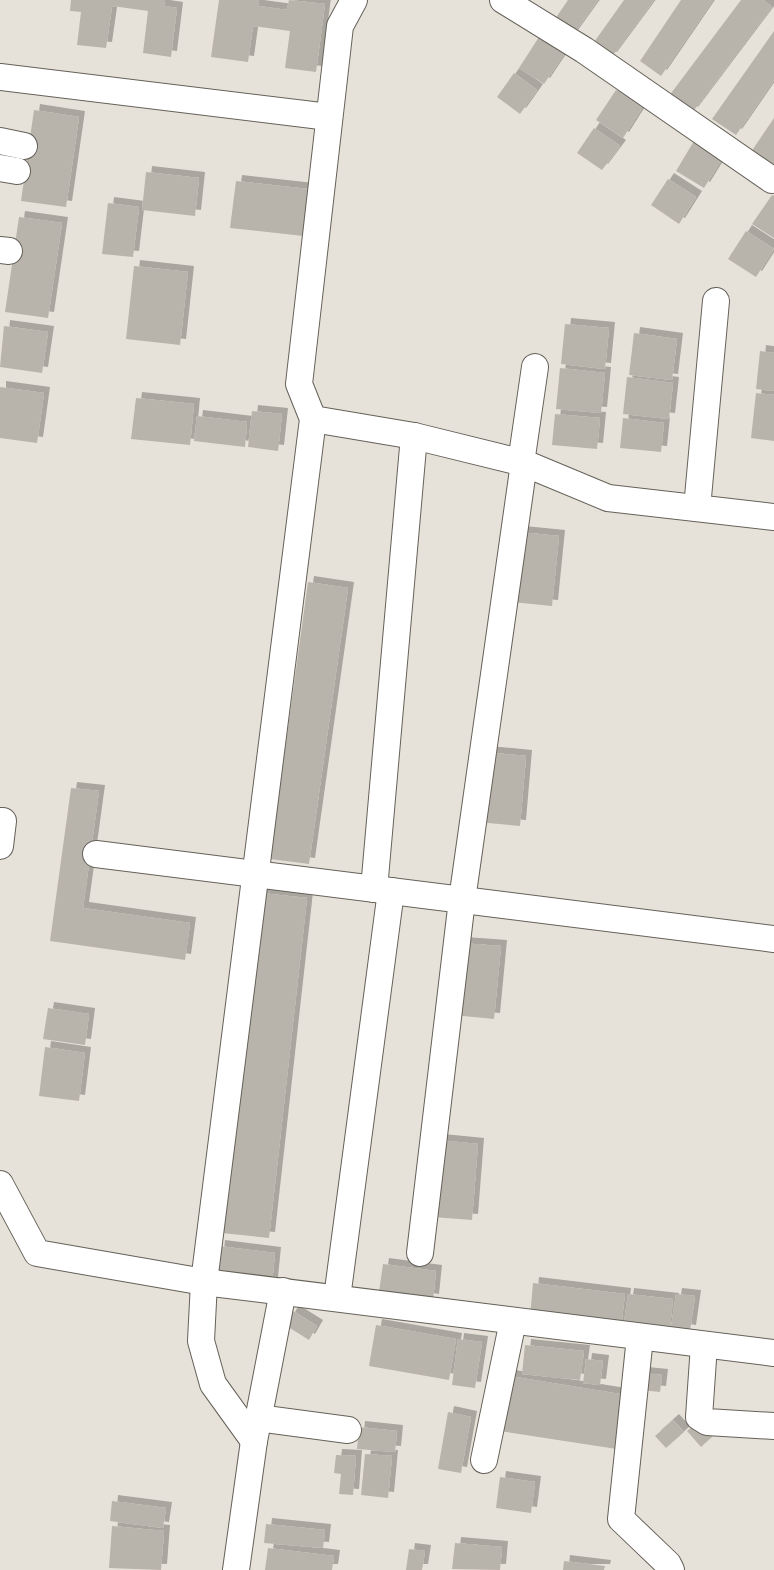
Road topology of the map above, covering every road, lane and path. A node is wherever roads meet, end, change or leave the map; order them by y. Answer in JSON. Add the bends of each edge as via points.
{"nodes":[{"id":1,"x":354,"y":0,"type":"edge"},
{"id":2,"x":503,"y":0,"type":"edge"},
{"id":3,"x":0,"y":77,"type":"edge"},
{"id":4,"x":329,"y":117,"type":"junction"},
{"id":5,"x":772,"y":180,"type":"edge"},
{"id":6,"x":716,"y":301,"type":"dead end"},
{"id":7,"x":535,"y":367,"type":"dead end"},
{"id":8,"x":313,"y":419,"type":"junction"},
{"id":9,"x":414,"y":436,"type":"junction"},
{"id":10,"x":522,"y":463,"type":"junction"},
{"id":11,"x":697,"y":508,"type":"junction"},
{"id":12,"x":774,"y":517,"type":"edge"},
{"id":13,"x":0,"y":821,"type":"edge"},
{"id":14,"x":0,"y":846,"type":"edge"},
{"id":15,"x":96,"y":854,"type":"dead end"},
{"id":16,"x":256,"y":875,"type":"junction"},
{"id":17,"x":382,"y":890,"type":"junction"},
{"id":18,"x":462,"y":900,"type":"junction"},
{"id":19,"x":774,"y":939,"type":"edge"},
{"id":20,"x":0,"y":1184,"type":"edge"},
{"id":21,"x":420,"y":1253,"type":"dead end"},
{"id":22,"x":204,"y":1282,"type":"junction"},
{"id":23,"x":283,"y":1291,"type":"junction"},
{"id":24,"x":337,"y":1298,"type":"junction"},
{"id":25,"x":513,"y":1321,"type":"junction"},
{"id":26,"x":640,"y":1337,"type":"junction"},
{"id":27,"x":705,"y":1345,"type":"junction"},
{"id":28,"x":774,"y":1353,"type":"edge"},
{"id":29,"x":774,"y":1426,"type":"edge"},
{"id":30,"x":256,"y":1430,"type":"junction"},
{"id":31,"x":348,"y":1430,"type":"dead end"},
{"id":32,"x":484,"y":1460,"type":"dead end"},
{"id":33,"x":236,"y":1570,"type":"edge"},
{"id":34,"x":671,"y":1570,"type":"edge"}],
"edges":[{"from":1,"to":4,"type":"lane","via":[[340,26]]},
{"from":2,"to":5,"type":"lane"},
{"from":3,"to":4,"type":"lane"},
{"from":4,"to":8,"type":"lane","via":[[299,384]]},
{"from":6,"to":11,"type":"lane"},
{"from":7,"to":10,"type":"lane"},
{"from":8,"to":9,"type":"lane"},
{"from":8,"to":16,"type":"lane"},
{"from":9,"to":10,"type":"lane"},
{"from":9,"to":17,"type":"lane"},
{"from":10,"to":11,"type":"lane","via":[[608,498]]},
{"from":10,"to":18,"type":"lane"},
{"from":11,"to":12,"type":"lane"},
{"from":13,"to":14,"type":"lane"},
{"from":15,"to":16,"type":"lane"},
{"from":16,"to":17,"type":"lane"},
{"from":16,"to":22,"type":"lane"},
{"from":17,"to":18,"type":"lane"},
{"from":17,"to":24,"type":"lane"},
{"from":18,"to":19,"type":"lane"},
{"from":18,"to":21,"type":"lane"},
{"from":20,"to":22,"type":"lane","via":[[37,1253]]},
{"from":22,"to":23,"type":"lane"},
{"from":22,"to":30,"type":"lane","via":[[201,1341],[213,1384]]},
{"from":23,"to":24,"type":"lane"},
{"from":23,"to":30,"type":"lane"},
{"from":24,"to":25,"type":"lane"},
{"from":25,"to":26,"type":"lane"},
{"from":25,"to":32,"type":"lane"},
{"from":26,"to":27,"type":"lane"},
{"from":26,"to":34,"type":"lane","via":[[621,1519]]},
{"from":27,"to":28,"type":"lane"},
{"from":27,"to":29,"type":"lane","via":[[699,1417],[707,1422]]},
{"from":30,"to":31,"type":"lane"},
{"from":30,"to":33,"type":"lane"}]}
